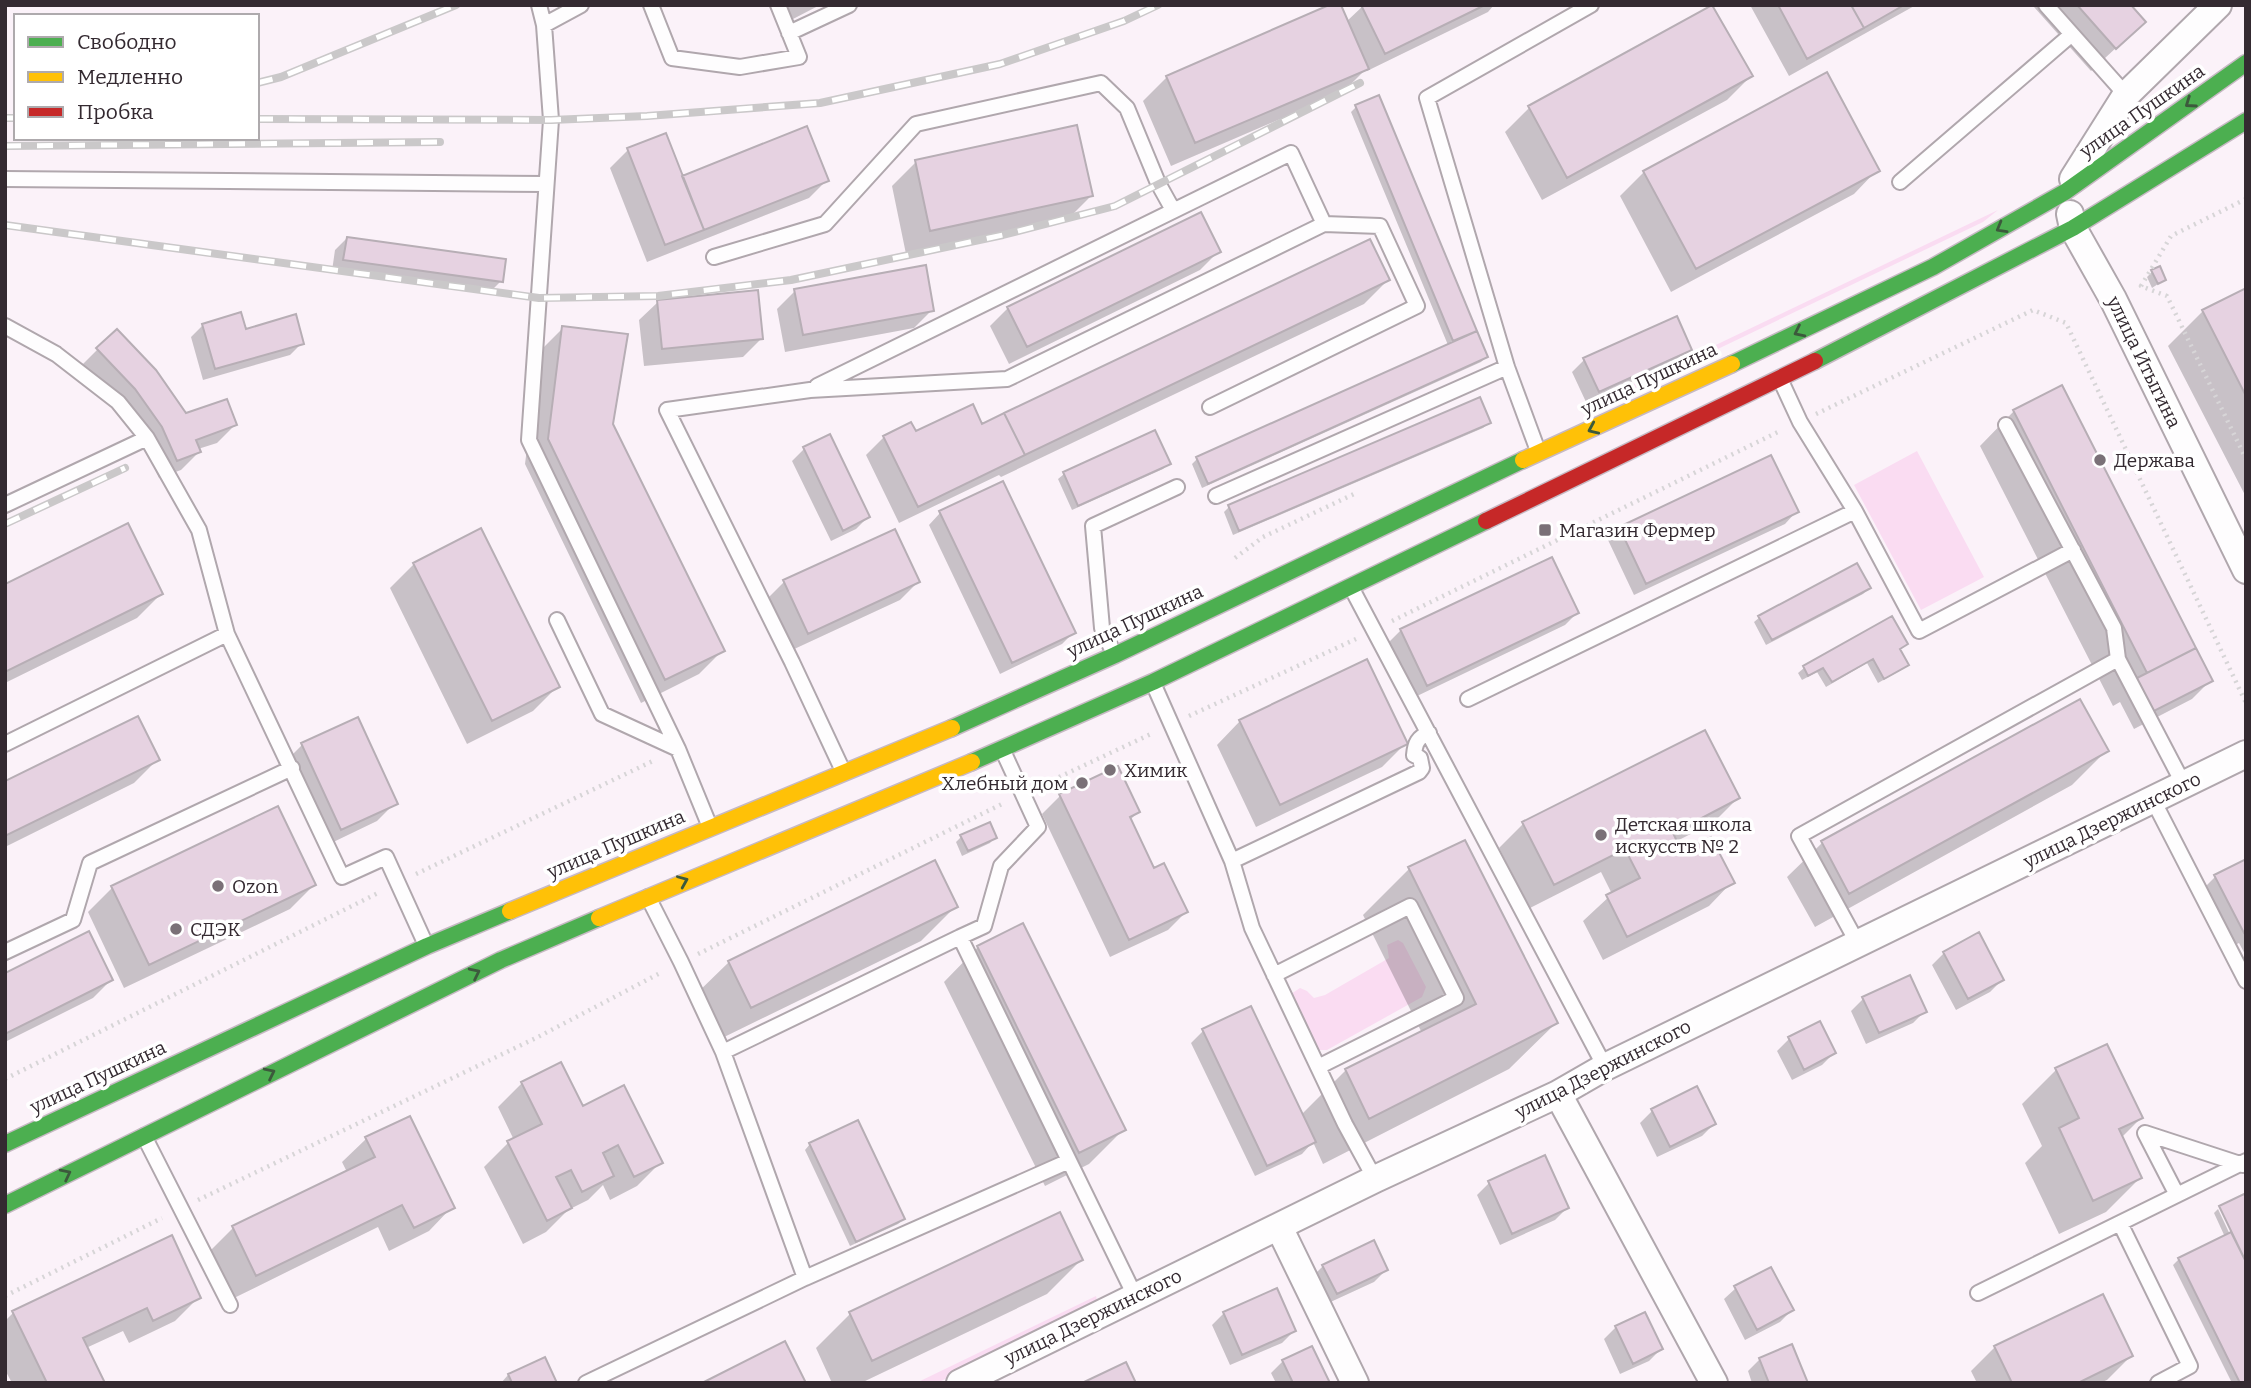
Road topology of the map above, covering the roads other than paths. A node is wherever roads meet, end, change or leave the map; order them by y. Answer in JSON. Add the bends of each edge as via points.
{"nodes":[{"id":1,"x":539,"y":5,"type":"edge"},
{"id":2,"x":581,"y":5,"type":"edge"},
{"id":3,"x":651,"y":5,"type":"edge"},
{"id":4,"x":778,"y":5,"type":"edge"},
{"id":5,"x":849,"y":5,"type":"edge"},
{"id":6,"x":1591,"y":5,"type":"edge"},
{"id":7,"x":2046,"y":5,"type":"edge"},
{"id":8,"x":2218,"y":5,"type":"edge"},
{"id":9,"x":544,"y":25,"type":"junction"},
{"id":10,"x":789,"y":33,"type":"junction"},
{"id":11,"x":2072,"y":34,"type":"junction"},
{"id":12,"x":2246,"y":63,"type":"edge"},
{"id":13,"x":2126,"y":95,"type":"junction"},
{"id":14,"x":2246,"y":121,"type":"edge"},
{"id":15,"x":5,"y":179,"type":"edge"},
{"id":16,"x":1900,"y":182,"type":"dead end"},
{"id":17,"x":547,"y":184,"type":"junction"},
{"id":18,"x":2064,"y":192,"type":"junction"},
{"id":19,"x":1173,"y":211,"type":"junction"},
{"id":20,"x":1324,"y":224,"type":"junction"},
{"id":21,"x":2073,"y":228,"type":"junction"},
{"id":22,"x":714,"y":257,"type":"dead end"},
{"id":23,"x":5,"y":326,"type":"edge"},
{"id":24,"x":1507,"y":367,"type":"junction"},
{"id":25,"x":1780,"y":379,"type":"junction"},
{"id":26,"x":810,"y":390,"type":"junction"},
{"id":27,"x":1210,"y":407,"type":"dead end"},
{"id":28,"x":2006,"y":425,"type":"dead end"},
{"id":29,"x":148,"y":439,"type":"junction"},
{"id":30,"x":1538,"y":453,"type":"junction"},
{"id":31,"x":1177,"y":487,"type":"dead end"},
{"id":32,"x":1216,"y":496,"type":"dead end"},
{"id":33,"x":5,"y":505,"type":"edge"},
{"id":34,"x":1855,"y":511,"type":"junction"},
{"id":35,"x":2073,"y":550,"type":"junction"},
{"id":36,"x":2246,"y":570,"type":"edge"},
{"id":37,"x":1350,"y":585,"type":"junction"},
{"id":38,"x":557,"y":620,"type":"dead end"},
{"id":39,"x":227,"y":634,"type":"junction"},
{"id":40,"x":1115,"y":655,"type":"junction"},
{"id":41,"x":2119,"y":659,"type":"junction"},
{"id":42,"x":1153,"y":682,"type":"junction"},
{"id":43,"x":1468,"y":699,"type":"dead end"},
{"id":44,"x":1429,"y":733,"type":"junction"},
{"id":45,"x":5,"y":744,"type":"edge"},
{"id":46,"x":678,"y":749,"type":"junction"},
{"id":47,"x":1002,"y":749,"type":"junction"},
{"id":48,"x":2246,"y":754,"type":"edge"},
{"id":49,"x":292,"y":768,"type":"junction"},
{"id":50,"x":845,"y":775,"type":"junction"},
{"id":51,"x":2184,"y":785,"type":"junction"},
{"id":52,"x":2153,"y":800,"type":"junction"},
{"id":53,"x":718,"y":845,"type":"junction"},
{"id":54,"x":1232,"y":861,"type":"junction"},
{"id":55,"x":648,"y":896,"type":"junction"},
{"id":56,"x":960,"y":937,"type":"junction"},
{"id":57,"x":1857,"y":944,"type":"junction"},
{"id":58,"x":427,"y":946,"type":"junction"},
{"id":59,"x":5,"y":952,"type":"edge"},
{"id":60,"x":1274,"y":975,"type":"junction"},
{"id":61,"x":2246,"y":981,"type":"edge"},
{"id":62,"x":723,"y":1052,"type":"junction"},
{"id":63,"x":1318,"y":1067,"type":"junction"},
{"id":64,"x":1605,"y":1067,"type":"junction"},
{"id":65,"x":1558,"y":1094,"type":"junction"},
{"id":66,"x":144,"y":1135,"type":"junction"},
{"id":67,"x":5,"y":1144,"type":"edge"},
{"id":68,"x":1069,"y":1161,"type":"junction"},
{"id":69,"x":2245,"y":1165,"type":"edge"},
{"id":70,"x":1375,"y":1179,"type":"junction"},
{"id":71,"x":2177,"y":1195,"type":"junction"},
{"id":72,"x":5,"y":1205,"type":"edge"},
{"id":73,"x":2120,"y":1223,"type":"junction"},
{"id":74,"x":1279,"y":1227,"type":"junction"},
{"id":75,"x":805,"y":1278,"type":"junction"},
{"id":76,"x":1978,"y":1293,"type":"dead end"},
{"id":77,"x":1136,"y":1296,"type":"junction"},
{"id":78,"x":230,"y":1305,"type":"dead end"},
{"id":79,"x":988,"y":1376,"type":"edge"},
{"id":80,"x":586,"y":1383,"type":"edge"},
{"id":81,"x":960,"y":1383,"type":"edge"},
{"id":82,"x":1354,"y":1383,"type":"edge"},
{"id":83,"x":1714,"y":1383,"type":"edge"},
{"id":84,"x":2158,"y":1383,"type":"edge"}],
"edges":[{"from":1,"to":9,"type":"lane"},
{"from":2,"to":9,"type":"lane"},
{"from":3,"to":10,"type":"lane","via":[[672,58],[740,67],[799,57]]},
{"from":4,"to":10,"type":"lane"},
{"from":5,"to":10,"type":"lane"},
{"from":6,"to":24,"type":"lane","via":[[1427,98]]},
{"from":7,"to":11,"type":"lane"},
{"from":8,"to":13,"type":"street"},
{"from":9,"to":17,"type":"lane","via":[[551,120]]},
{"from":11,"to":13,"type":"lane"},
{"from":11,"to":16,"type":"lane"},
{"from":12,"to":18,"type":"main road","name":"улица Пушкина","one_way":true},
{"from":13,"to":18,"type":"street"},
{"from":14,"to":21,"type":"main road","name":"улица Пушкина"},
{"from":15,"to":17,"type":"lane"},
{"from":17,"to":46,"type":"lane","via":[[529,440]]},
{"from":18,"to":21,"type":"street","name":"улица Итыгина"},
{"from":18,"to":30,"type":"main road","name":"улица Пушкина","one_way":true,"via":[[1933,267]]},
{"from":19,"to":20,"type":"lane","via":[[1291,153]]},
{"from":19,"to":22,"type":"lane","via":[[1127,108],[1101,83],[916,124],[825,224]]},
{"from":19,"to":26,"type":"lane"},
{"from":20,"to":26,"type":"lane","via":[[1007,379]]},
{"from":20,"to":27,"type":"lane","via":[[1380,226],[1417,306]]},
{"from":21,"to":25,"type":"main road","name":"улица Пушкина"},
{"from":21,"to":36,"type":"street","name":"улица Итыгина","via":[[2113,299]]},
{"from":23,"to":29,"type":"lane","via":[[56,354],[118,402]]},
{"from":24,"to":30,"type":"lane"},
{"from":24,"to":32,"type":"lane"},
{"from":25,"to":34,"type":"lane","via":[[1800,422]]},
{"from":25,"to":37,"type":"main road","name":"улица Пушкина"},
{"from":26,"to":50,"type":"lane","via":[[667,410]]},
{"from":28,"to":35,"type":"lane"},
{"from":29,"to":33,"type":"lane"},
{"from":29,"to":39,"type":"lane","via":[[199,530]]},
{"from":30,"to":40,"type":"main road","name":"улица Пушкина"},
{"from":31,"to":40,"type":"lane","via":[[1093,526],[1102,628]]},
{"from":34,"to":35,"type":"lane","via":[[1919,631]]},
{"from":34,"to":43,"type":"lane"},
{"from":35,"to":41,"type":"lane","via":[[2113,628]]},
{"from":37,"to":42,"type":"main road","name":"улица Пушкина"},
{"from":37,"to":44,"type":"lane"},
{"from":38,"to":46,"type":"lane","via":[[602,714]]},
{"from":39,"to":45,"type":"lane"},
{"from":39,"to":49,"type":"lane"},
{"from":40,"to":50,"type":"main road","name":"улица Пушкина"},
{"from":41,"to":51,"type":"lane"},
{"from":41,"to":57,"type":"lane","via":[[1799,836]]},
{"from":42,"to":47,"type":"main road","name":"улица Пушкина"},
{"from":42,"to":54,"type":"lane"},
{"from":44,"to":54,"type":"lane","via":[[1420,736],[1415,746],[1422,768],[1419,772]]},
{"from":44,"to":64,"type":"lane"},
{"from":46,"to":53,"type":"lane"},
{"from":47,"to":53,"type":"main road","name":"улица Пушкина"},
{"from":47,"to":56,"type":"lane","via":[[1038,827],[1001,866],[984,926]]},
{"from":48,"to":51,"type":"street","name":"улица Дзержинского"},
{"from":49,"to":58,"type":"lane","via":[[342,877],[386,857]]},
{"from":49,"to":59,"type":"lane","via":[[90,863],[72,920]]},
{"from":50,"to":53,"type":"main road","name":"улица Пушкина"},
{"from":51,"to":52,"type":"street","name":"улица Дзержинского"},
{"from":52,"to":57,"type":"street","name":"улица Дзержинского"},
{"from":52,"to":61,"type":"lane"},
{"from":55,"to":53,"type":"main road","name":"улица Пушкина","one_way":true},
{"from":53,"to":58,"type":"main road","name":"улица Пушкина"},
{"from":54,"to":60,"type":"lane","via":[[1252,928]]},
{"from":55,"to":62,"type":"lane"},
{"from":66,"to":55,"type":"main road","name":"улица Пушкина","one_way":true,"via":[[501,961]]},
{"from":56,"to":62,"type":"lane"},
{"from":56,"to":68,"type":"lane"},
{"from":57,"to":64,"type":"street","name":"улица Дзержинского"},
{"from":58,"to":67,"type":"main road","name":"улица Пушкина"},
{"from":60,"to":63,"type":"lane"},
{"from":60,"to":63,"type":"lane","via":[[1410,905],[1456,998]]},
{"from":62,"to":75,"type":"lane"},
{"from":63,"to":70,"type":"lane"},
{"from":64,"to":65,"type":"street","name":"улица Дзержинского"},
{"from":65,"to":70,"type":"street","name":"улица Дзержинского"},
{"from":65,"to":83,"type":"street"},
{"from":72,"to":66,"type":"main road","name":"улица Пушкина","one_way":true},
{"from":66,"to":78,"type":"lane"},
{"from":68,"to":75,"type":"lane"},
{"from":68,"to":77,"type":"lane"},
{"from":69,"to":71,"type":"lane"},
{"from":69,"to":71,"type":"lane","via":[[2145,1133]]},
{"from":70,"to":74,"type":"street","name":"улица Дзержинского"},
{"from":71,"to":73,"type":"lane"},
{"from":73,"to":76,"type":"lane"},
{"from":73,"to":84,"type":"lane","via":[[2190,1366]]},
{"from":74,"to":77,"type":"street","name":"улица Дзержинского"},
{"from":74,"to":82,"type":"street"},
{"from":75,"to":80,"type":"lane"},
{"from":77,"to":79,"type":"street","name":"улица Дзержинского"},
{"from":79,"to":81,"type":"street","name":"улица Дзержинского"}]}
